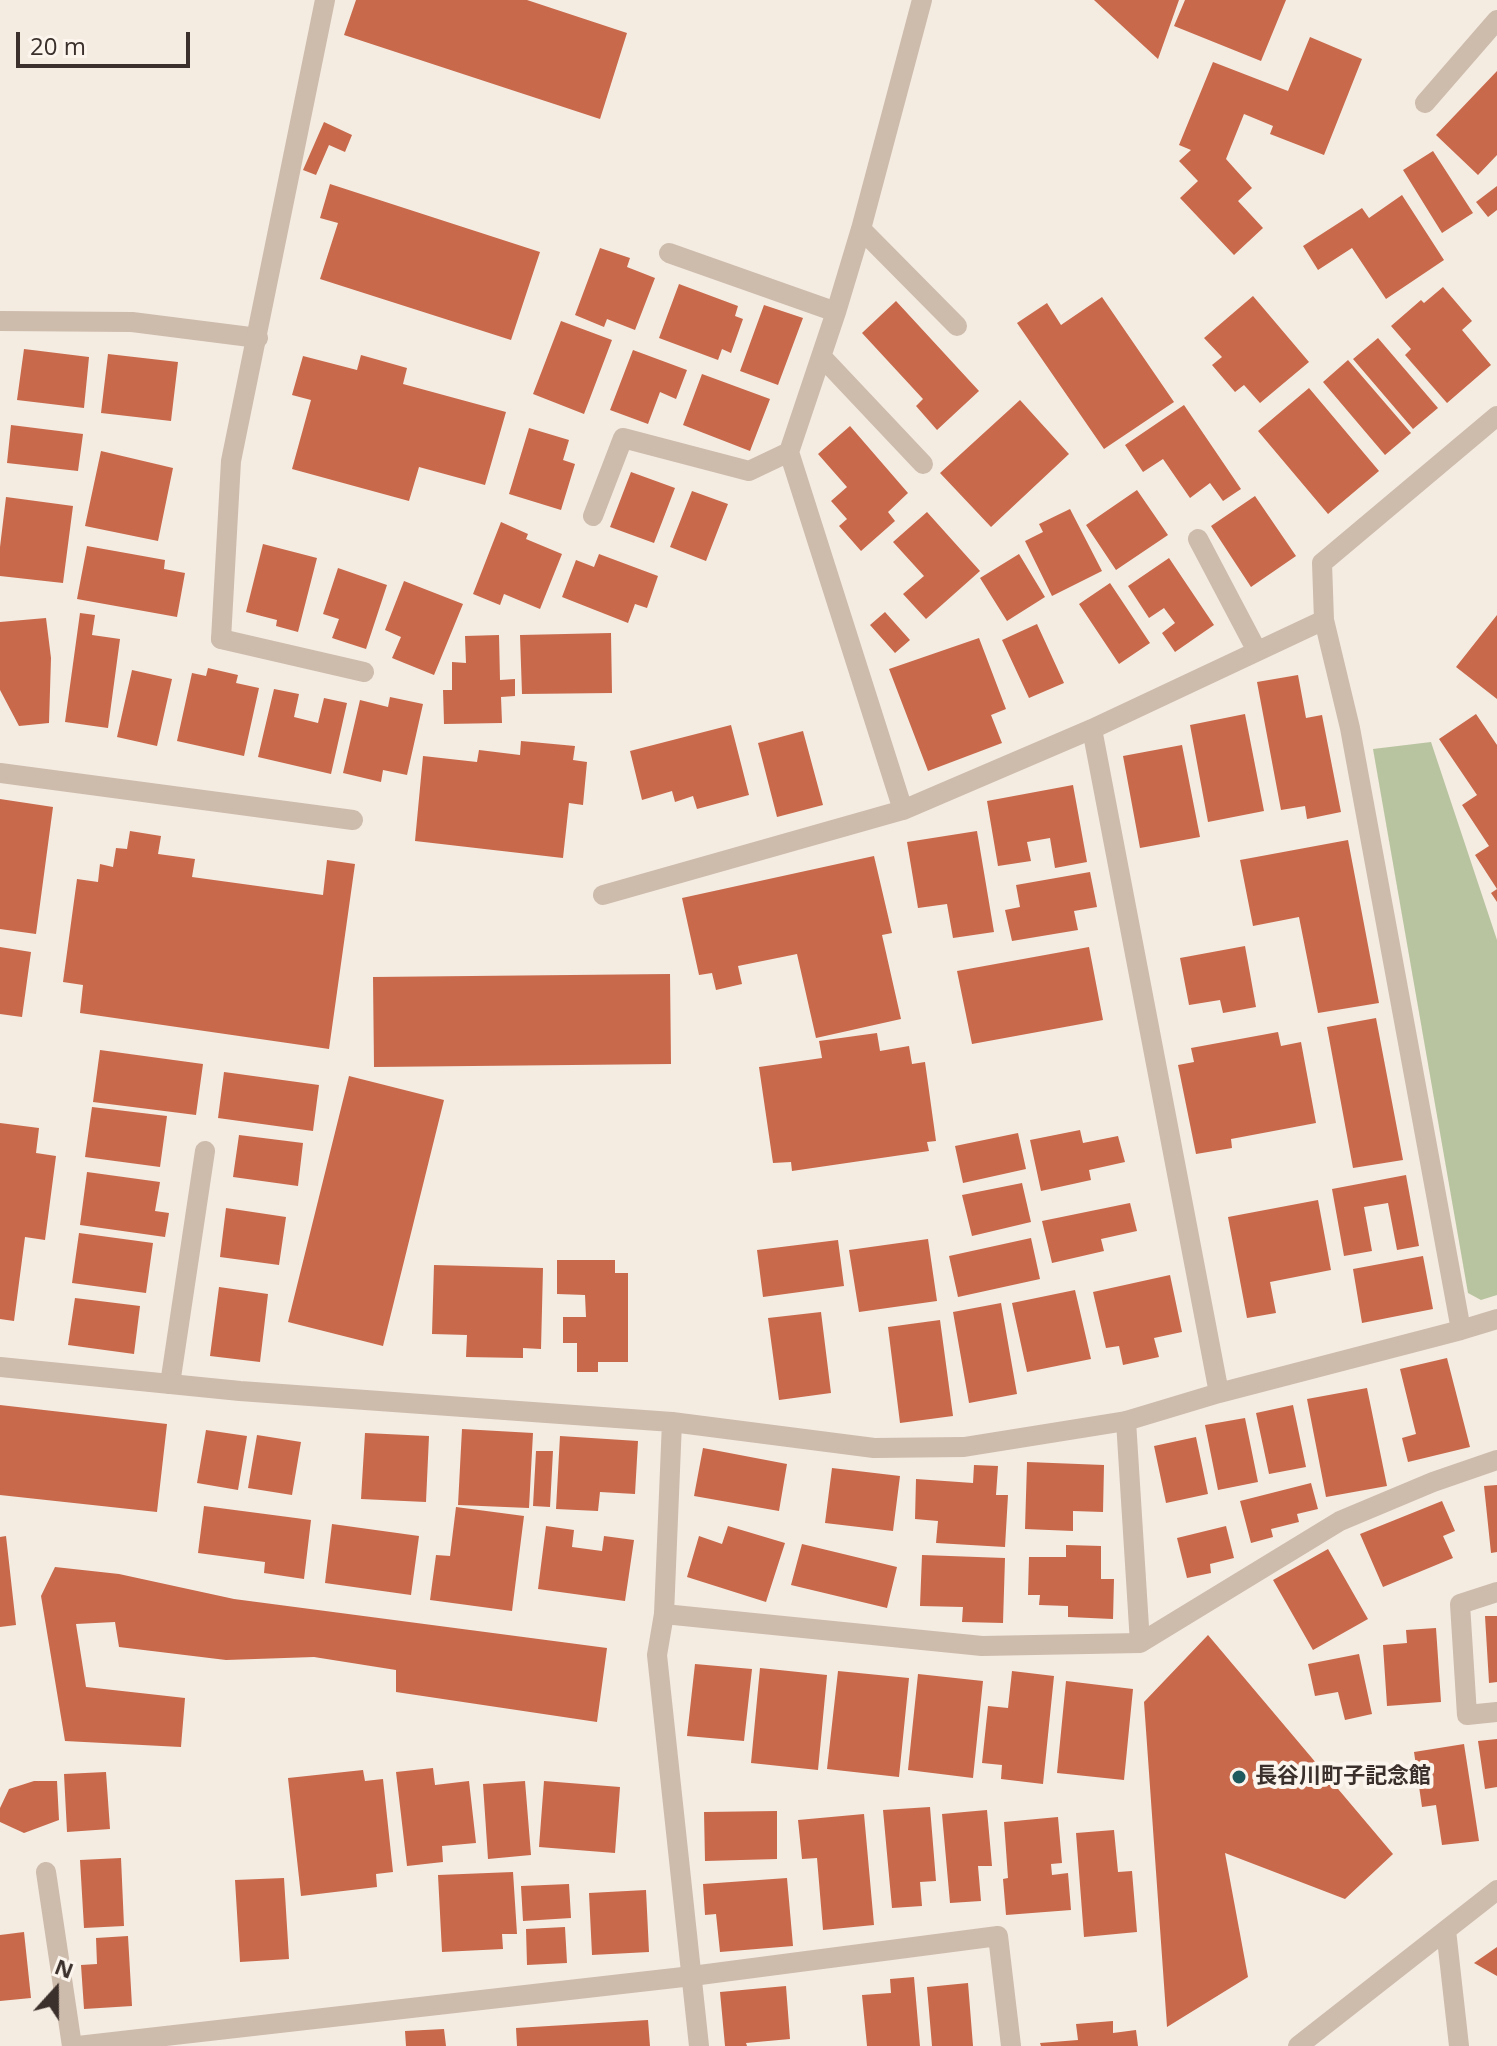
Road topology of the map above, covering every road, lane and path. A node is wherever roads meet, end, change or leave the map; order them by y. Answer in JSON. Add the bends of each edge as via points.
{"nodes":[{"id":1,"x":325,"y":0,"type":"edge"},
{"id":2,"x":922,"y":0,"type":"edge"},
{"id":3,"x":1497,"y":20,"type":"edge"},
{"id":4,"x":1425,"y":103,"type":"dead end"},
{"id":5,"x":861,"y":229,"type":"junction"},
{"id":6,"x":669,"y":253,"type":"dead end"},
{"id":7,"x":836,"y":312,"type":"junction"},
{"id":8,"x":0,"y":321,"type":"edge"},
{"id":9,"x":957,"y":326,"type":"dead end"},
{"id":10,"x":258,"y":338,"type":"junction"},
{"id":11,"x":822,"y":357,"type":"junction"},
{"id":12,"x":1497,"y":416,"type":"edge"},
{"id":13,"x":789,"y":452,"type":"junction"},
{"id":14,"x":923,"y":464,"type":"dead end"},
{"id":15,"x":593,"y":516,"type":"dead end"},
{"id":16,"x":1198,"y":539,"type":"dead end"},
{"id":17,"x":1324,"y":620,"type":"junction"},
{"id":18,"x":1257,"y":651,"type":"junction"},
{"id":19,"x":364,"y":672,"type":"dead end"},
{"id":20,"x":1092,"y":729,"type":"junction"},
{"id":21,"x":0,"y":773,"type":"edge"},
{"id":22,"x":903,"y":810,"type":"junction"},
{"id":23,"x":353,"y":820,"type":"dead end"},
{"id":24,"x":603,"y":895,"type":"dead end"},
{"id":25,"x":205,"y":1151,"type":"dead end"},
{"id":26,"x":1497,"y":1319,"type":"edge"},
{"id":27,"x":1461,"y":1330,"type":"junction"},
{"id":28,"x":0,"y":1367,"type":"edge"},
{"id":29,"x":170,"y":1384,"type":"junction"},
{"id":30,"x":1219,"y":1393,"type":"junction"},
{"id":31,"x":1126,"y":1421,"type":"junction"},
{"id":32,"x":672,"y":1422,"type":"junction"},
{"id":33,"x":1497,"y":1460,"type":"edge"},
{"id":34,"x":1497,"y":1592,"type":"edge"},
{"id":35,"x":664,"y":1614,"type":"junction"},
{"id":36,"x":1140,"y":1643,"type":"junction"},
{"id":37,"x":1497,"y":1712,"type":"edge"},
{"id":38,"x":46,"y":1872,"type":"dead end"},
{"id":39,"x":1497,"y":1890,"type":"edge"},
{"id":40,"x":1446,"y":1930,"type":"junction"},
{"id":41,"x":692,"y":1976,"type":"junction"},
{"id":42,"x":128,"y":2043,"type":"edge"},
{"id":43,"x":72,"y":2046,"type":"edge"},
{"id":44,"x":78,"y":2046,"type":"edge"},
{"id":45,"x":699,"y":2046,"type":"edge"},
{"id":46,"x":1011,"y":2046,"type":"edge"},
{"id":47,"x":1298,"y":2046,"type":"edge"},
{"id":48,"x":1459,"y":2046,"type":"edge"}],
"edges":[{"from":1,"to":10,"type":"street"},
{"from":2,"to":5,"type":"street"},
{"from":3,"to":4,"type":"street"},
{"from":5,"to":7,"type":"street"},
{"from":5,"to":9,"type":"street"},
{"from":6,"to":7,"type":"street"},
{"from":7,"to":11,"type":"street"},
{"from":8,"to":10,"type":"street","via":[[132,322]]},
{"from":10,"to":19,"type":"street","via":[[231,461],[221,639]]},
{"from":11,"to":13,"type":"street"},
{"from":11,"to":14,"type":"street"},
{"from":12,"to":17,"type":"street","via":[[1322,563]]},
{"from":13,"to":15,"type":"street","via":[[749,471],[623,438]]},
{"from":13,"to":22,"type":"street"},
{"from":16,"to":18,"type":"street"},
{"from":17,"to":18,"type":"street"},
{"from":17,"to":27,"type":"street","via":[[1350,728]]},
{"from":18,"to":20,"type":"street"},
{"from":20,"to":22,"type":"street"},
{"from":20,"to":30,"type":"street"},
{"from":21,"to":23,"type":"street"},
{"from":22,"to":24,"type":"street"},
{"from":25,"to":29,"type":"street"},
{"from":26,"to":27,"type":"street"},
{"from":27,"to":30,"type":"street"},
{"from":28,"to":29,"type":"street"},
{"from":29,"to":32,"type":"street"},
{"from":30,"to":31,"type":"street"},
{"from":31,"to":32,"type":"street","via":[[964,1447],[889,1448]]},
{"from":31,"to":36,"type":"street"},
{"from":32,"to":35,"type":"street"},
{"from":33,"to":36,"type":"street","via":[[1340,1521]]},
{"from":34,"to":37,"type":"street","via":[[1460,1604],[1467,1715]]},
{"from":35,"to":36,"type":"street","via":[[982,1646]]},
{"from":35,"to":41,"type":"street","via":[[657,1655]]},
{"from":38,"to":43,"type":"street"},
{"from":39,"to":40,"type":"street"},
{"from":40,"to":47,"type":"street"},
{"from":40,"to":48,"type":"street"},
{"from":41,"to":42,"type":"street"},
{"from":41,"to":45,"type":"street"},
{"from":41,"to":46,"type":"street","via":[[998,1936]]},
{"from":42,"to":44,"type":"street"}]}
